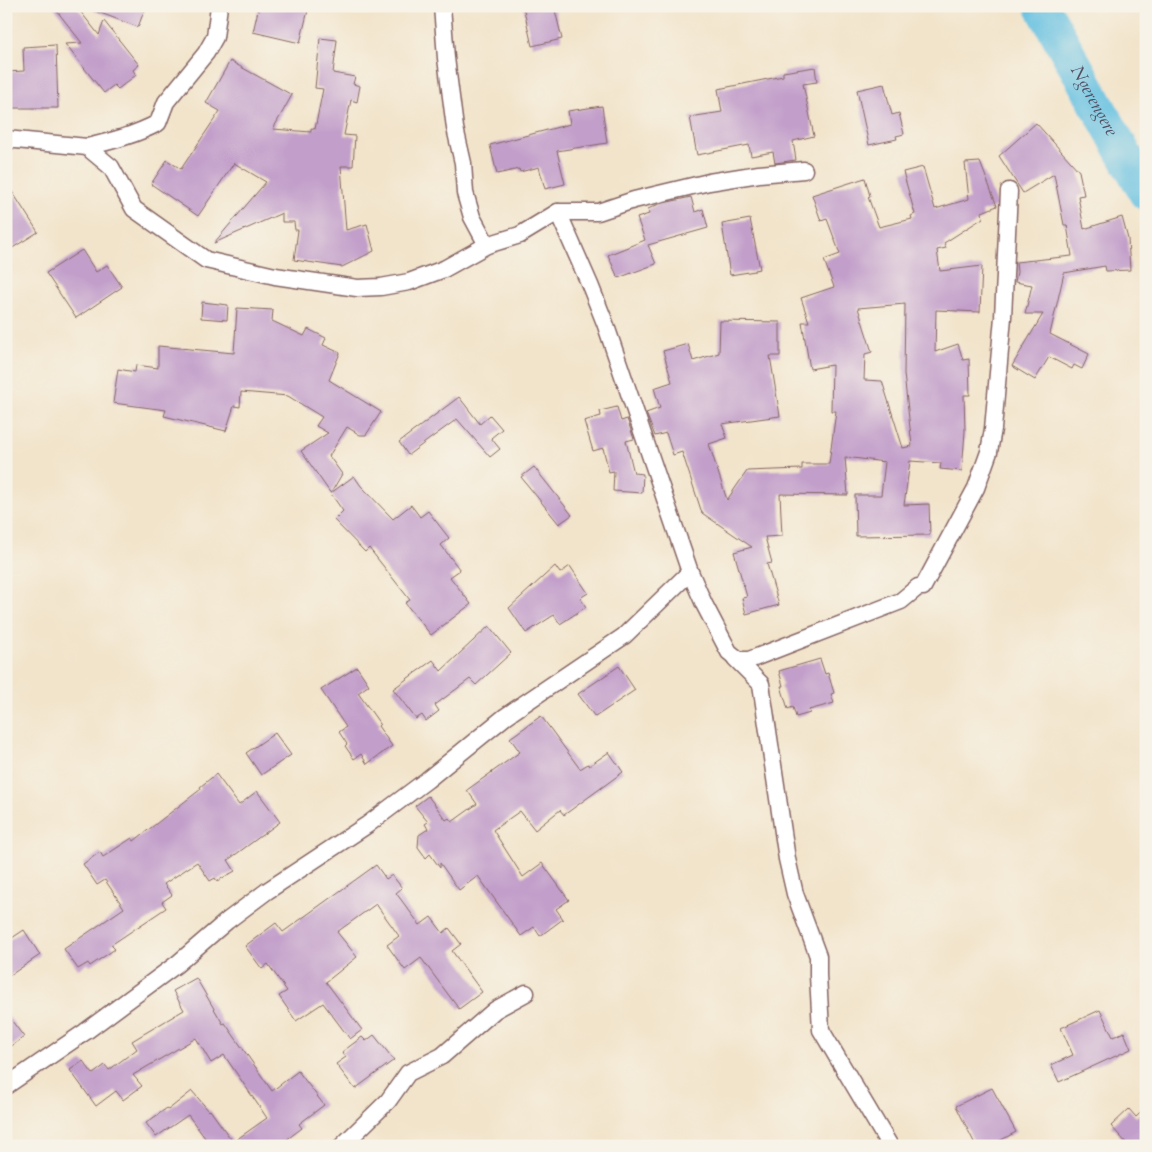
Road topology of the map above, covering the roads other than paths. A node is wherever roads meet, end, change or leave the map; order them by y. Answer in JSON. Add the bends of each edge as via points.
{"nodes":[{"id":1,"x":219,"y":6,"type":"edge"},
{"id":2,"x":442,"y":6,"type":"edge"},
{"id":3,"x":6,"y":140,"type":"edge"},
{"id":4,"x":87,"y":147,"type":"junction"},
{"id":5,"x":804,"y":170,"type":"dead end"},
{"id":6,"x":1009,"y":191,"type":"dead end"},
{"id":7,"x":558,"y":212,"type":"junction"},
{"id":8,"x":487,"y":246,"type":"junction"},
{"id":9,"x":690,"y":572,"type":"junction"},
{"id":10,"x":735,"y":658,"type":"junction"},
{"id":11,"x":526,"y":993,"type":"dead end"},
{"id":12,"x":6,"y":1086,"type":"edge"},
{"id":13,"x":342,"y":1146,"type":"edge"},
{"id":14,"x":890,"y":1146,"type":"edge"}],
"edges":[{"from":1,"to":4,"type":"street","via":[[215,38],[166,102],[158,123],[142,132]]},
{"from":2,"to":8,"type":"street","via":[[465,193],[472,217]]},
{"from":3,"to":4,"type":"street"},
{"from":4,"to":8,"type":"street","via":[[111,167],[134,209],[206,260],[275,276],[365,288],[409,282]]},
{"from":5,"to":7,"type":"street","via":[[709,182],[598,212]]},
{"from":6,"to":10,"type":"street","via":[[994,429],[976,488],[932,571],[922,588],[918,587],[901,601],[749,660]]},
{"from":7,"to":8,"type":"street","via":[[520,235]]},
{"from":7,"to":9,"type":"street","via":[[605,322]]},
{"from":9,"to":10,"type":"street","via":[[723,642]]},
{"from":9,"to":12,"type":"street","via":[[624,636],[506,716],[367,825],[267,891],[177,964]]},
{"from":10,"to":14,"type":"street","via":[[761,684],[787,860],[795,894],[818,956],[821,1030]]},
{"from":11,"to":13,"type":"street","via":[[494,1010],[442,1056],[408,1073],[388,1101]]}]}
